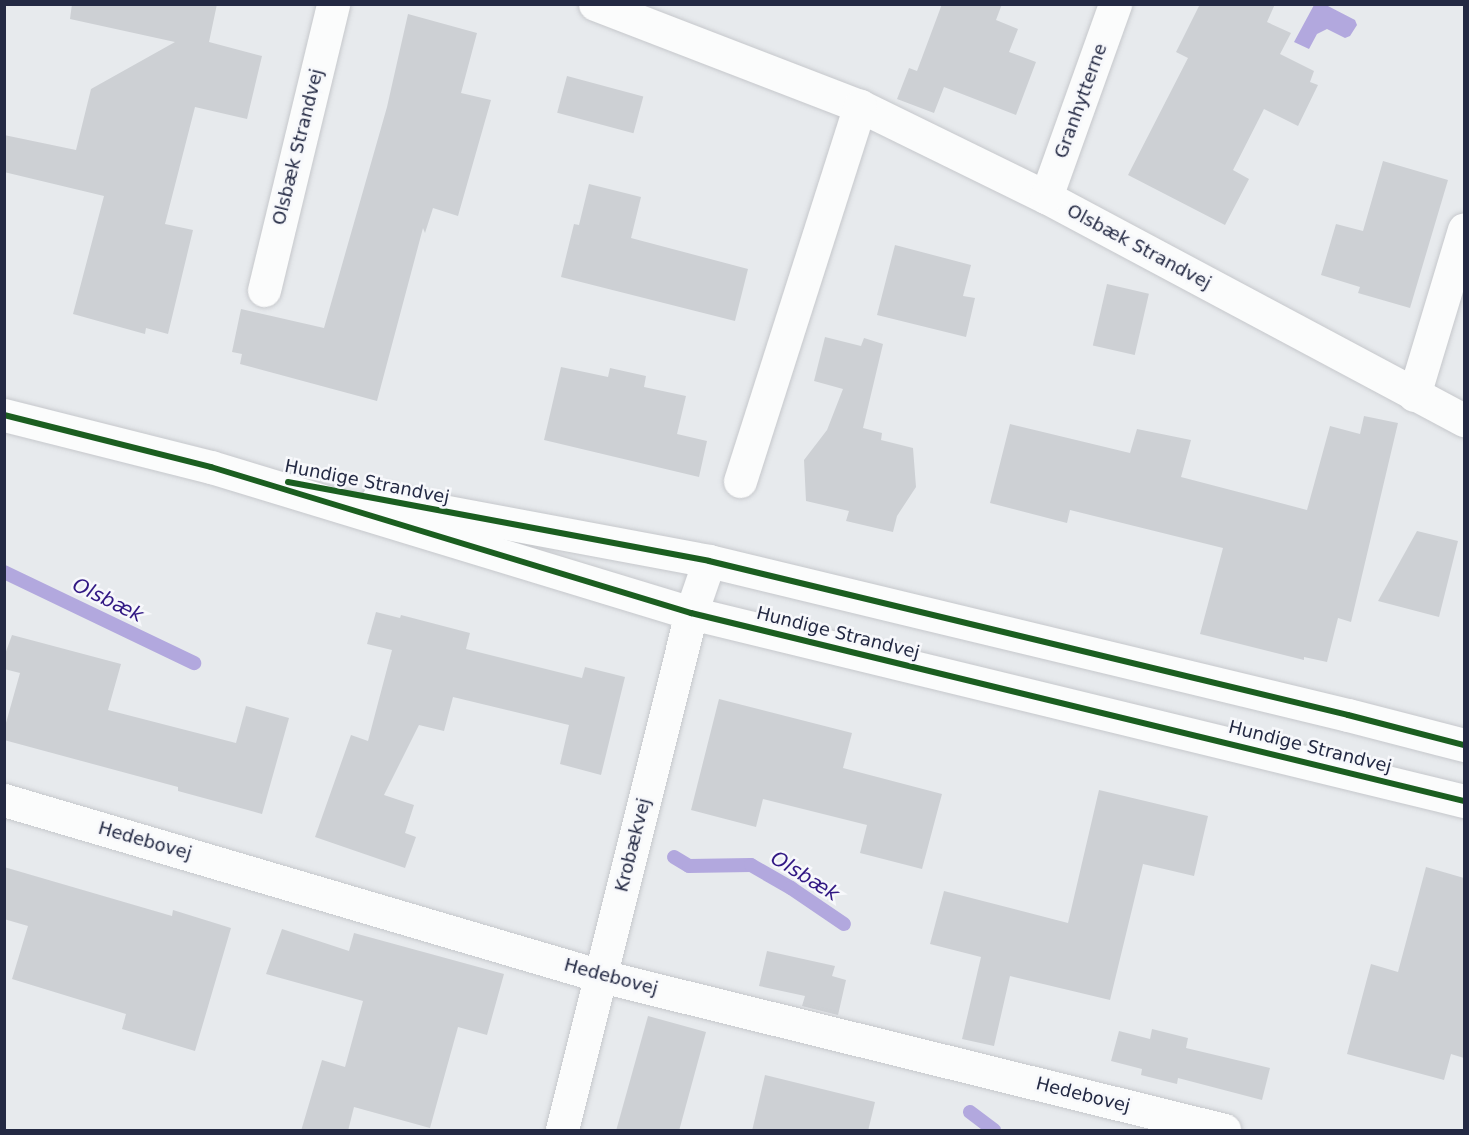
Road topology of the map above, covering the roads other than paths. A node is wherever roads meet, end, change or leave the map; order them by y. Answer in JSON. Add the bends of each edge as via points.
{"nodes":[{"id":1,"x":333,"y":4,"type":"edge"},
{"id":2,"x":595,"y":4,"type":"edge"},
{"id":3,"x":1115,"y":4,"type":"edge"},
{"id":4,"x":860,"y":106,"type":"junction"},
{"id":5,"x":1046,"y":197,"type":"junction"},
{"id":6,"x":1464,"y":229,"type":"edge"},
{"id":7,"x":264,"y":290,"type":"dead end"},
{"id":8,"x":1414,"y":395,"type":"junction"},
{"id":9,"x":4,"y":415,"type":"edge"},
{"id":10,"x":1464,"y":420,"type":"edge"},
{"id":11,"x":211,"y":467,"type":"junction"},
{"id":12,"x":740,"y":481,"type":"dead end"},
{"id":13,"x":709,"y":561,"type":"junction"},
{"id":14,"x":691,"y":613,"type":"junction"},
{"id":15,"x":1464,"y":746,"type":"edge"},
{"id":16,"x":4,"y":800,"type":"edge"},
{"id":17,"x":1464,"y":801,"type":"edge"},
{"id":18,"x":601,"y":976,"type":"junction"},
{"id":19,"x":562,"y":1131,"type":"edge"},
{"id":20,"x":1224,"y":1131,"type":"edge"}],
"edges":[{"from":1,"to":7,"type":"street","name":"Olsbæk Strandvej"},
{"from":2,"to":4,"type":"street","name":"Olsbæk Strandvej"},
{"from":3,"to":5,"type":"street","name":"Granhytterne"},
{"from":4,"to":5,"type":"street","name":"Olsbæk Strandvej"},
{"from":4,"to":12,"type":"street"},
{"from":5,"to":8,"type":"street","name":"Olsbæk Strandvej"},
{"from":6,"to":8,"type":"street"},
{"from":8,"to":10,"type":"street","name":"Olsbæk Strandvej"},
{"from":9,"to":11,"type":"street","name":"Hundige Strandvej"},
{"from":11,"to":13,"type":"street","name":"Hundige Strandvej"},
{"from":11,"to":14,"type":"street","name":"Hundige Strandvej"},
{"from":13,"to":14,"type":"street","name":"Krobækvej"},
{"from":13,"to":15,"type":"street","name":"Hundige Strandvej"},
{"from":14,"to":17,"type":"street","name":"Hundige Strandvej"},
{"from":14,"to":18,"type":"street","name":"Krobækvej"},
{"from":16,"to":18,"type":"street","name":"Hedebovej"},
{"from":18,"to":19,"type":"street","name":"Krobækvej"},
{"from":18,"to":20,"type":"street","name":"Hedebovej"}]}
